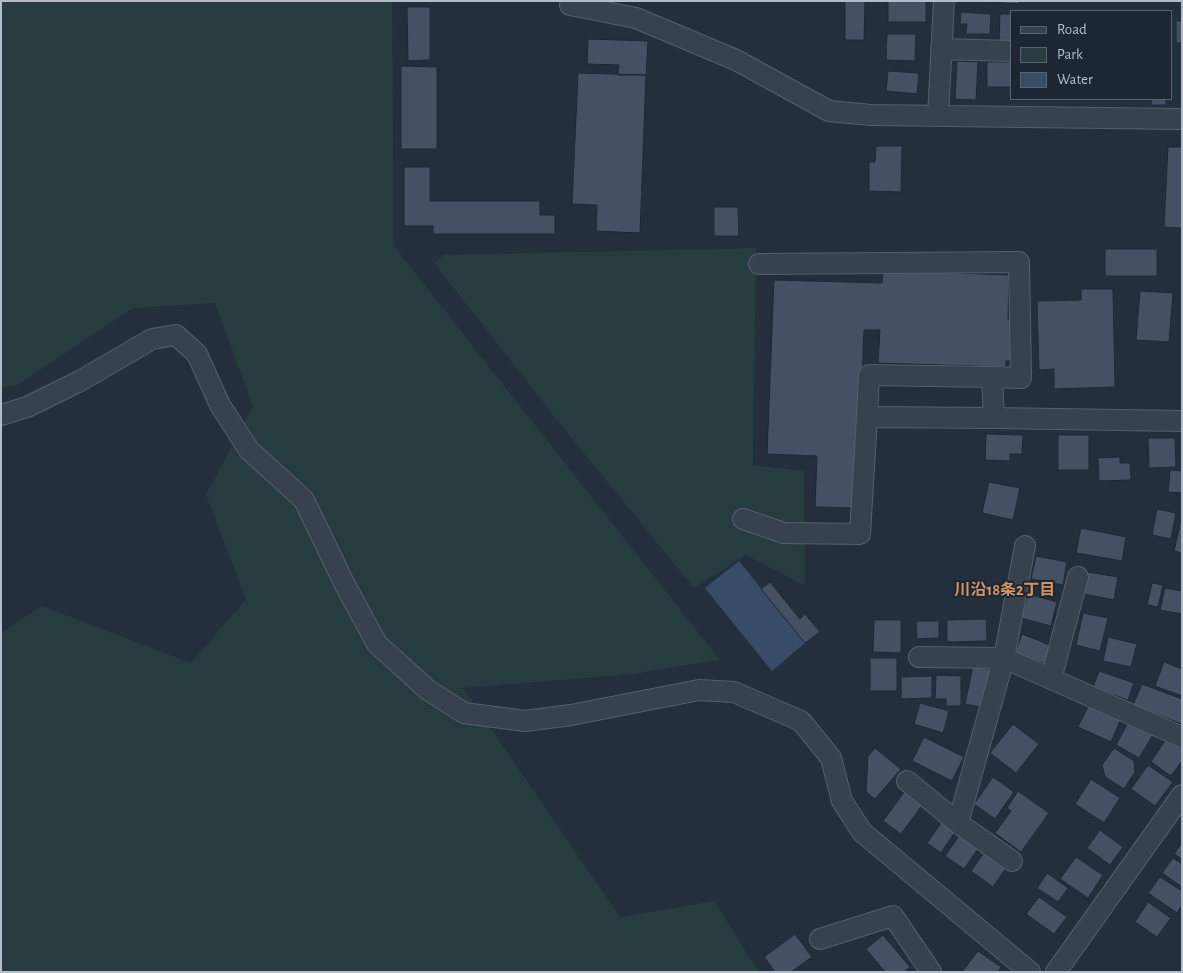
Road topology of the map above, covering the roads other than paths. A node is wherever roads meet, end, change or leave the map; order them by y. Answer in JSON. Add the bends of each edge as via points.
{"nodes":[{"id":1,"x":944,"y":1,"type":"edge"},
{"id":2,"x":570,"y":5,"type":"dead end"},
{"id":3,"x":941,"y":49,"type":"junction"},
{"id":4,"x":1010,"y":51,"type":"edge"},
{"id":5,"x":938,"y":116,"type":"junction"},
{"id":6,"x":1182,"y":119,"type":"edge"},
{"id":7,"x":759,"y":264,"type":"dead end"},
{"id":8,"x":992,"y":377,"type":"junction"},
{"id":9,"x":1,"y":415,"type":"edge"},
{"id":10,"x":867,"y":417,"type":"junction"},
{"id":11,"x":994,"y":418,"type":"junction"},
{"id":12,"x":1182,"y":421,"type":"edge"},
{"id":13,"x":743,"y":519,"type":"dead end"},
{"id":14,"x":1025,"y":546,"type":"dead end"},
{"id":15,"x":1078,"y":577,"type":"dead end"},
{"id":16,"x":919,"y":657,"type":"dead end"},
{"id":17,"x":1004,"y":658,"type":"junction"},
{"id":18,"x":1051,"y":679,"type":"junction"},
{"id":19,"x":1182,"y":737,"type":"edge"},
{"id":20,"x":907,"y":781,"type":"dead end"},
{"id":21,"x":1182,"y":795,"type":"edge"},
{"id":22,"x":958,"y":823,"type":"junction"},
{"id":23,"x":1012,"y":861,"type":"dead end"},
{"id":24,"x":820,"y":939,"type":"dead end"},
{"id":25,"x":931,"y":972,"type":"edge"},
{"id":26,"x":1030,"y":972,"type":"edge"},
{"id":27,"x":1056,"y":972,"type":"edge"}],
"edges":[{"from":1,"to":3,"type":"street"},
{"from":2,"to":5,"type":"street","via":[[636,18],[736,60],[829,111]]},
{"from":3,"to":4,"type":"street"},
{"from":3,"to":5,"type":"street"},
{"from":5,"to":6,"type":"street"},
{"from":7,"to":8,"type":"street","via":[[1019,262],[1021,378]]},
{"from":8,"to":10,"type":"street","via":[[869,375]]},
{"from":8,"to":11,"type":"street"},
{"from":9,"to":26,"type":"street","via":[[27,407],[152,339],[176,335],[197,354],[220,406],[249,450],[304,500],[377,644],[428,690],[464,713],[525,721],[699,690],[734,692],[801,721],[831,758],[842,801],[862,832]]},
{"from":10,"to":11,"type":"street"},
{"from":10,"to":13,"type":"street","via":[[860,534],[784,533]]},
{"from":11,"to":12,"type":"street"},
{"from":14,"to":17,"type":"street"},
{"from":15,"to":18,"type":"street"},
{"from":16,"to":17,"type":"street"},
{"from":17,"to":18,"type":"street"},
{"from":17,"to":22,"type":"street"},
{"from":18,"to":19,"type":"street"},
{"from":20,"to":22,"type":"street"},
{"from":21,"to":27,"type":"street"},
{"from":22,"to":23,"type":"street"},
{"from":24,"to":25,"type":"street","via":[[894,916]]}]}
